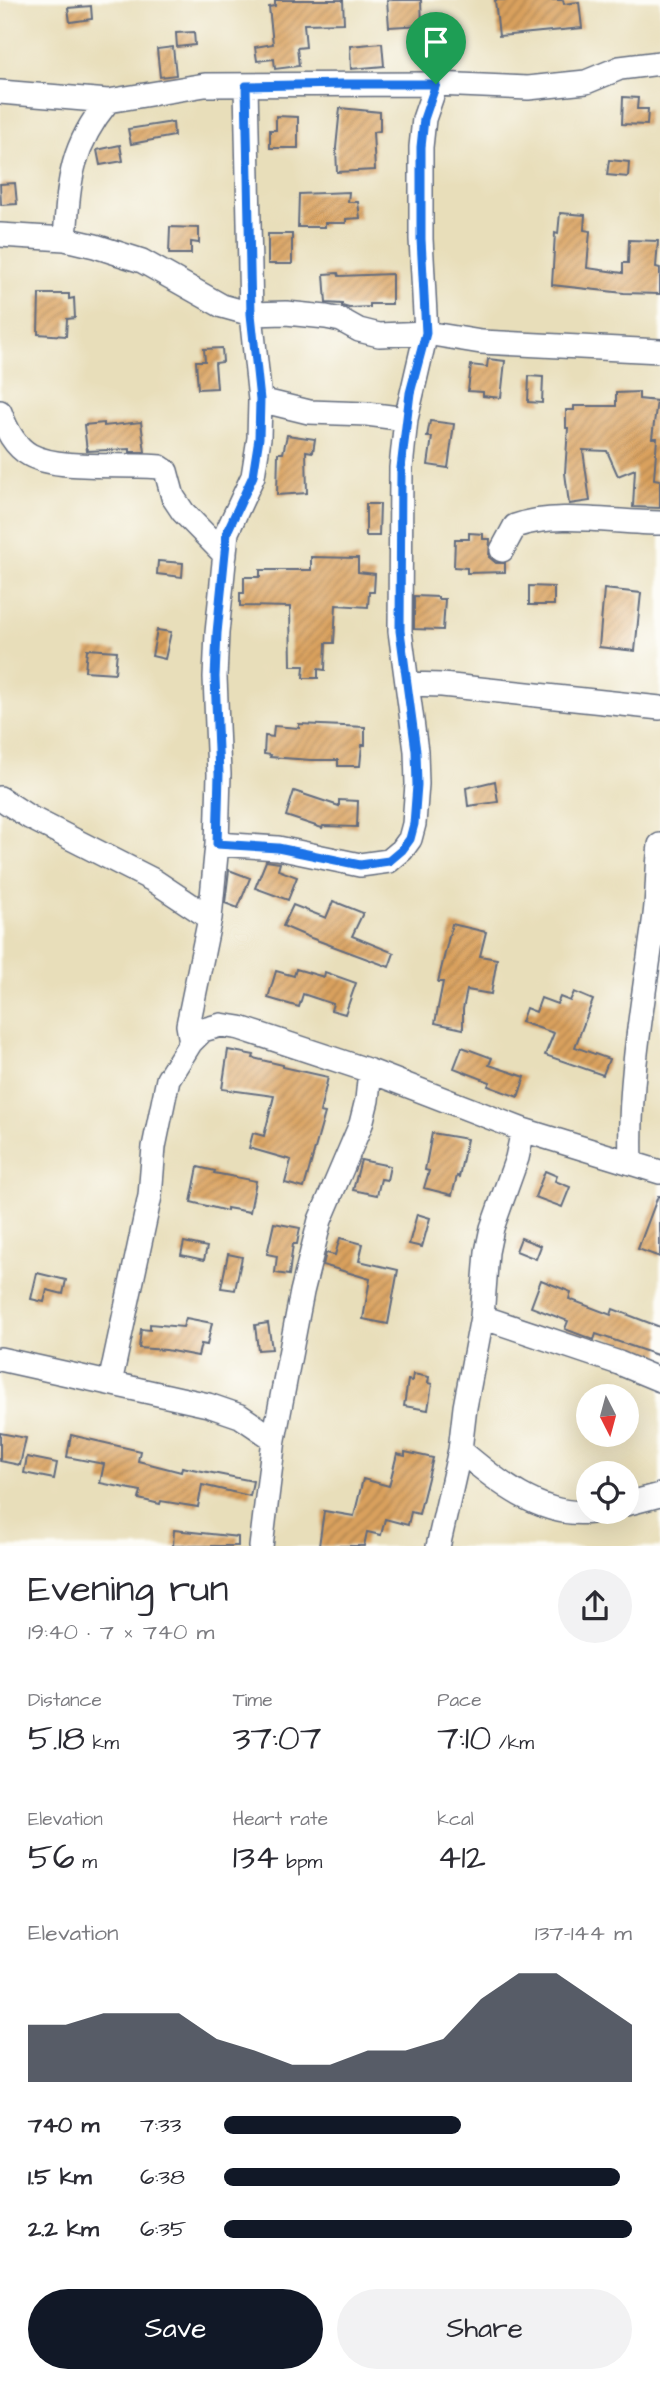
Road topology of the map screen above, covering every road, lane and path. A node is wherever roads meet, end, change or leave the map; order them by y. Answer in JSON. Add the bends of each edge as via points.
{"nodes":[{"id":1,"x":660,"y":63,"type":"edge"},
{"id":2,"x":436,"y":84,"type":"junction"},
{"id":3,"x":246,"y":86,"type":"junction"},
{"id":4,"x":0,"y":92,"type":"edge"},
{"id":5,"x":108,"y":101,"type":"junction"},
{"id":6,"x":0,"y":235,"type":"edge"},
{"id":7,"x":65,"y":239,"type":"junction"},
{"id":8,"x":251,"y":314,"type":"junction"},
{"id":9,"x":426,"y":333,"type":"junction"},
{"id":10,"x":660,"y":351,"type":"edge"},
{"id":11,"x":260,"y":400,"type":"junction"},
{"id":12,"x":0,"y":412,"type":"edge"},
{"id":13,"x":406,"y":419,"type":"junction"},
{"id":14,"x":660,"y":523,"type":"edge"},
{"id":15,"x":502,"y":550,"type":"dead end"},
{"id":16,"x":225,"y":555,"type":"junction"},
{"id":17,"x":407,"y":684,"type":"junction"},
{"id":18,"x":660,"y":708,"type":"edge"},
{"id":19,"x":0,"y":798,"type":"edge"},
{"id":20,"x":217,"y":844,"type":"junction"},
{"id":21,"x":660,"y":845,"type":"edge"},
{"id":22,"x":210,"y":918,"type":"junction"},
{"id":23,"x":191,"y":1042,"type":"junction"},
{"id":24,"x":370,"y":1071,"type":"junction"},
{"id":25,"x":523,"y":1130,"type":"junction"},
{"id":26,"x":631,"y":1162,"type":"junction"},
{"id":27,"x":660,"y":1172,"type":"edge"},
{"id":28,"x":482,"y":1317,"type":"junction"},
{"id":29,"x":0,"y":1359,"type":"edge"},
{"id":30,"x":660,"y":1380,"type":"edge"},
{"id":31,"x":110,"y":1383,"type":"junction"},
{"id":32,"x":274,"y":1439,"type":"junction"},
{"id":33,"x":460,"y":1450,"type":"junction"},
{"id":34,"x":660,"y":1495,"type":"edge"},
{"id":35,"x":639,"y":1501,"type":"edge"},
{"id":36,"x":576,"y":1513,"type":"edge"},
{"id":37,"x":261,"y":1546,"type":"edge"},
{"id":38,"x":438,"y":1546,"type":"edge"}],
"edges":[{"from":1,"to":2,"type":"street","via":[[620,68],[586,82],[541,87]]},
{"from":2,"to":3,"type":"street"},
{"from":2,"to":9,"type":"street","via":[[424,119],[421,147]]},
{"from":3,"to":5,"type":"street","via":[[186,87]]},
{"from":3,"to":8,"type":"street"},
{"from":4,"to":5,"type":"street"},
{"from":5,"to":7,"type":"street","via":[[89,124],[76,155]]},
{"from":6,"to":7,"type":"street"},
{"from":7,"to":8,"type":"street","via":[[142,261],[222,306]]},
{"from":8,"to":9,"type":"street","via":[[326,317],[379,335]]},
{"from":8,"to":11,"type":"street"},
{"from":9,"to":10,"type":"street","via":[[481,342]]},
{"from":9,"to":13,"type":"street"},
{"from":11,"to":13,"type":"street","via":[[309,412]]},
{"from":11,"to":16,"type":"street","via":[[257,461],[227,532]]},
{"from":12,"to":16,"type":"street","via":[[15,443],[31,456],[76,464],[160,467],[166,471],[183,512]]},
{"from":13,"to":17,"type":"street","via":[[399,589]]},
{"from":14,"to":15,"type":"street","via":[[565,518],[528,521],[515,526]]},
{"from":16,"to":20,"type":"street","via":[[215,677]]},
{"from":17,"to":18,"type":"street"},
{"from":17,"to":20,"type":"street","via":[[417,793],[410,839],[389,861],[360,865],[278,848]]},
{"from":19,"to":22,"type":"street","via":[[153,880]]},
{"from":20,"to":22,"type":"street"},
{"from":21,"to":26,"type":"street","via":[[636,1040]]},
{"from":22,"to":23,"type":"street","via":[[188,1025]]},
{"from":23,"to":24,"type":"street","via":[[203,1030],[222,1025]]},
{"from":23,"to":31,"type":"street","via":[[168,1079],[150,1196]]},
{"from":24,"to":25,"type":"street"},
{"from":24,"to":32,"type":"street","via":[[360,1124],[320,1220]]},
{"from":25,"to":26,"type":"street"},
{"from":25,"to":28,"type":"street","via":[[486,1252]]},
{"from":26,"to":27,"type":"street"},
{"from":28,"to":30,"type":"street"},
{"from":28,"to":33,"type":"street"},
{"from":29,"to":31,"type":"street"},
{"from":31,"to":32,"type":"street","via":[[229,1412]]},
{"from":32,"to":37,"type":"street"},
{"from":33,"to":36,"type":"street","via":[[529,1498]]},
{"from":33,"to":38,"type":"street"},
{"from":34,"to":35,"type":"street"}]}
